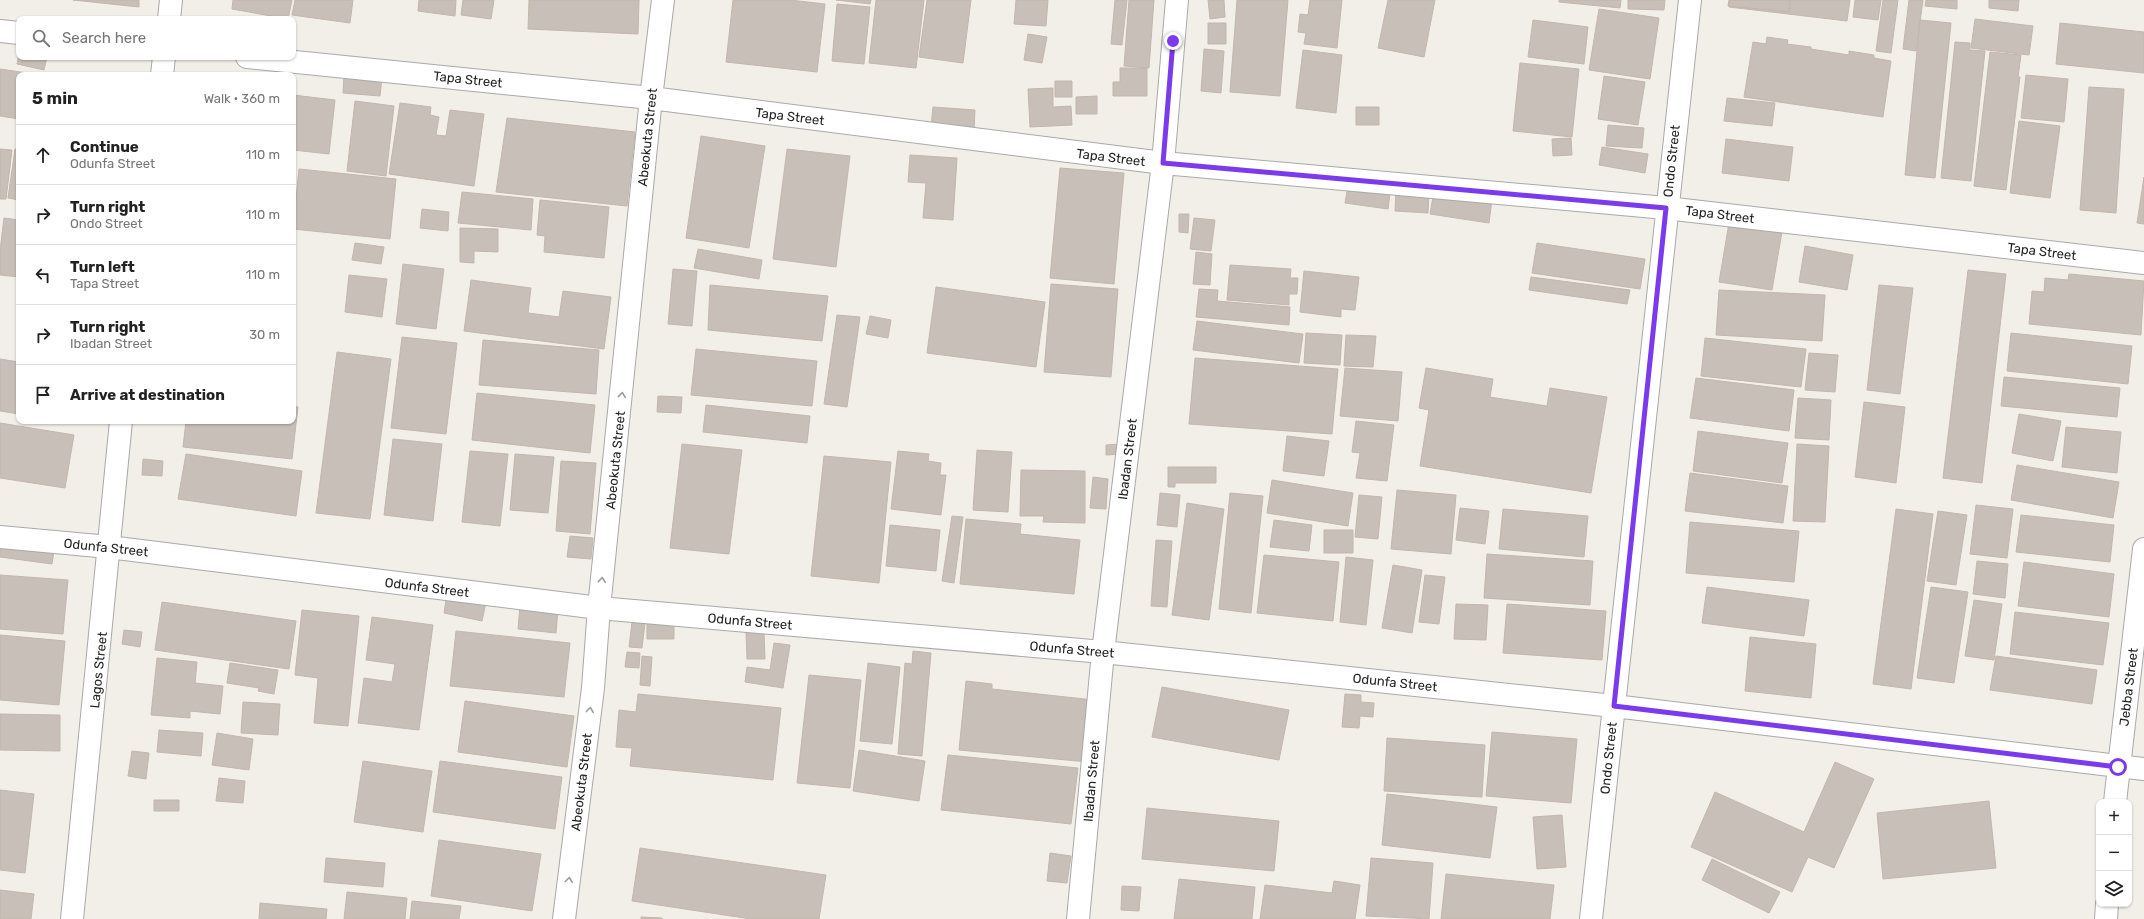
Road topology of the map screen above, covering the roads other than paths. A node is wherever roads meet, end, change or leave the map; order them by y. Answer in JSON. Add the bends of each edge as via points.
{"nodes":[{"id":1,"x":171,"y":0,"type":"edge"},
{"id":2,"x":663,"y":0,"type":"edge"},
{"id":3,"x":1177,"y":0,"type":"edge"},
{"id":4,"x":1690,"y":0,"type":"edge"},
{"id":5,"x":169,"y":16,"type":"edge"},
{"id":6,"x":0,"y":31,"type":"edge"},
{"id":7,"x":16,"y":33,"type":"edge"},
{"id":8,"x":164,"y":60,"type":"edge"},
{"id":9,"x":277,"y":60,"type":"edge"},
{"id":10,"x":162,"y":72,"type":"edge"},
{"id":11,"x":651,"y":98,"type":"junction"},
{"id":12,"x":1163,"y":163,"type":"junction"},
{"id":13,"x":1666,"y":208,"type":"junction"},
{"id":14,"x":2144,"y":263,"type":"edge"},
{"id":15,"x":121,"y":424,"type":"edge"},
{"id":16,"x":0,"y":537,"type":"edge"},
{"id":17,"x":110,"y":547,"type":"junction"},
{"id":18,"x":2144,"y":549,"type":"edge"},
{"id":19,"x":598,"y":608,"type":"junction"},
{"id":20,"x":1103,"y":652,"type":"junction"},
{"id":21,"x":1614,"y":706,"type":"junction"},
{"id":22,"x":2118,"y":767,"type":"junction"},
{"id":23,"x":2144,"y":769,"type":"edge"},
{"id":24,"x":2116,"y":799,"type":"edge"},
{"id":25,"x":2107,"y":907,"type":"edge"},
{"id":26,"x":72,"y":919,"type":"edge"},
{"id":27,"x":564,"y":919,"type":"edge"},
{"id":28,"x":1078,"y":919,"type":"edge"},
{"id":29,"x":1591,"y":919,"type":"edge"},
{"id":30,"x":2106,"y":919,"type":"edge"}],
"edges":[{"from":1,"to":5,"type":"street"},
{"from":2,"to":11,"type":"street","name":"Abeokuta Street"},
{"from":3,"to":12,"type":"street","name":"Ibadan Street"},
{"from":4,"to":13,"type":"street","name":"Ondo Street"},
{"from":6,"to":7,"type":"street"},
{"from":8,"to":10,"type":"street"},
{"from":9,"to":11,"type":"street","name":"Tapa Street"},
{"from":11,"to":12,"type":"street","name":"Tapa Street"},
{"from":19,"to":11,"type":"street","name":"Abeokuta Street","one_way":true},
{"from":12,"to":13,"type":"street","name":"Tapa Street"},
{"from":12,"to":20,"type":"street","name":"Ibadan Street"},
{"from":13,"to":14,"type":"street","name":"Tapa Street"},
{"from":13,"to":21,"type":"street","name":"Ondo Street"},
{"from":15,"to":17,"type":"street","name":"Lagos Street"},
{"from":16,"to":17,"type":"street","name":"Odunfa Street"},
{"from":17,"to":19,"type":"street","name":"Odunfa Street"},
{"from":17,"to":26,"type":"street","name":"Lagos Street"},
{"from":18,"to":22,"type":"street","name":"Jebba Street"},
{"from":19,"to":20,"type":"street","name":"Odunfa Street"},
{"from":27,"to":19,"type":"street","name":"Abeokuta Street","one_way":true,"via":[[593,688]]},
{"from":20,"to":21,"type":"street","name":"Odunfa Street"},
{"from":20,"to":28,"type":"street","name":"Ibadan Street"},
{"from":21,"to":22,"type":"street","name":"Odunfa Street"},
{"from":21,"to":29,"type":"street","name":"Ondo Street"},
{"from":22,"to":23,"type":"street","name":"Odunfa Street"},
{"from":22,"to":24,"type":"street","name":"Jebba Street"},
{"from":25,"to":30,"type":"street"}]}
